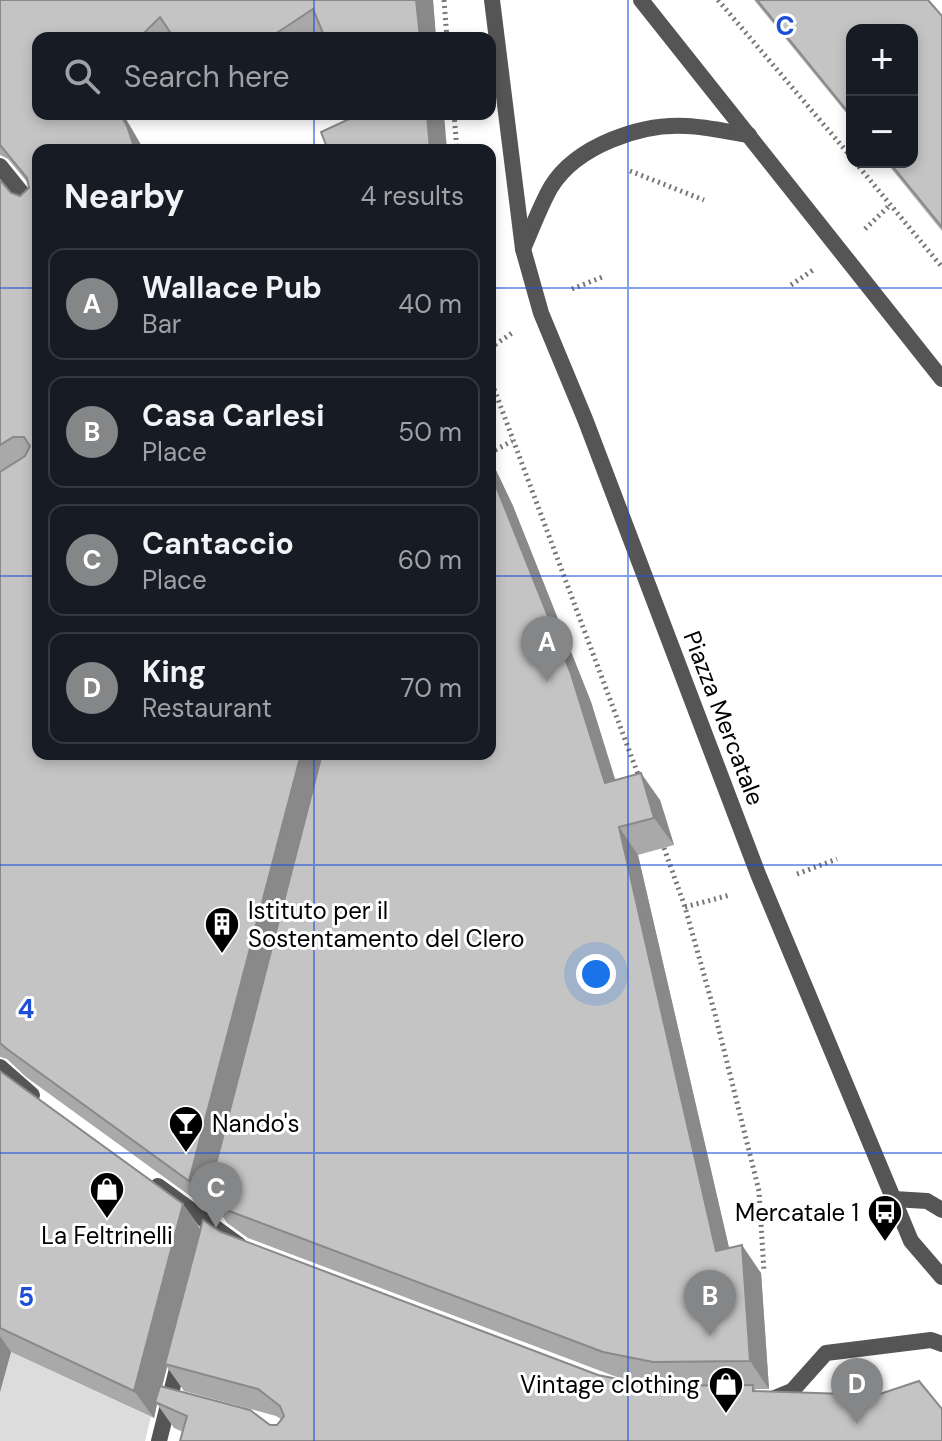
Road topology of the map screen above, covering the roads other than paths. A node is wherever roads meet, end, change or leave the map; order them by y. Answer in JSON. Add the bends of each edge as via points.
{"nodes":[{"id":1,"x":492,"y":0,"type":"edge"},
{"id":2,"x":641,"y":0,"type":"edge"},
{"id":3,"x":496,"y":32,"type":"edge"},
{"id":4,"x":496,"y":32,"type":"edge"},
{"id":5,"x":749,"y":135,"type":"junction"},
{"id":6,"x":0,"y":166,"type":"edge"},
{"id":7,"x":32,"y":206,"type":"edge"},
{"id":8,"x":523,"y":249,"type":"junction"},
{"id":9,"x":942,"y":379,"type":"edge"},
{"id":10,"x":0,"y":1067,"type":"edge"},
{"id":11,"x":42,"y":1102,"type":"edge"},
{"id":12,"x":140,"y":1173,"type":"edge"},
{"id":13,"x":894,"y":1199,"type":"junction"},
{"id":14,"x":942,"y":1210,"type":"edge"},
{"id":15,"x":258,"y":1253,"type":"edge"},
{"id":16,"x":942,"y":1277,"type":"edge"},
{"id":17,"x":184,"y":1341,"type":"edge"},
{"id":18,"x":942,"y":1344,"type":"edge"},
{"id":19,"x":755,"y":1401,"type":"edge"},
{"id":20,"x":159,"y":1441,"type":"edge"}],
"edges":[{"from":1,"to":3,"type":"street","name":"Piazza Mercatale"},
{"from":2,"to":5,"type":"street"},
{"from":4,"to":8,"type":"street","name":"Piazza Mercatale"},
{"from":5,"to":8,"type":"street","via":[[685,126],[648,129],[587,151],[552,185]]},
{"from":5,"to":9,"type":"street"},
{"from":6,"to":7,"type":"street"},
{"from":8,"to":13,"type":"street","name":"Piazza Mercatale","via":[[541,313],[758,874]]},
{"from":10,"to":11,"type":"street"},
{"from":12,"to":15,"type":"street","via":[[243,1248]]},
{"from":13,"to":14,"type":"street","via":[[927,1201]]},
{"from":13,"to":16,"type":"street","name":"Piazza Mercatale","via":[[911,1241]]},
{"from":17,"to":20,"type":"street","via":[[176,1400]]},
{"from":18,"to":19,"type":"street","via":[[931,1340],[826,1353],[792,1391]]}]}
